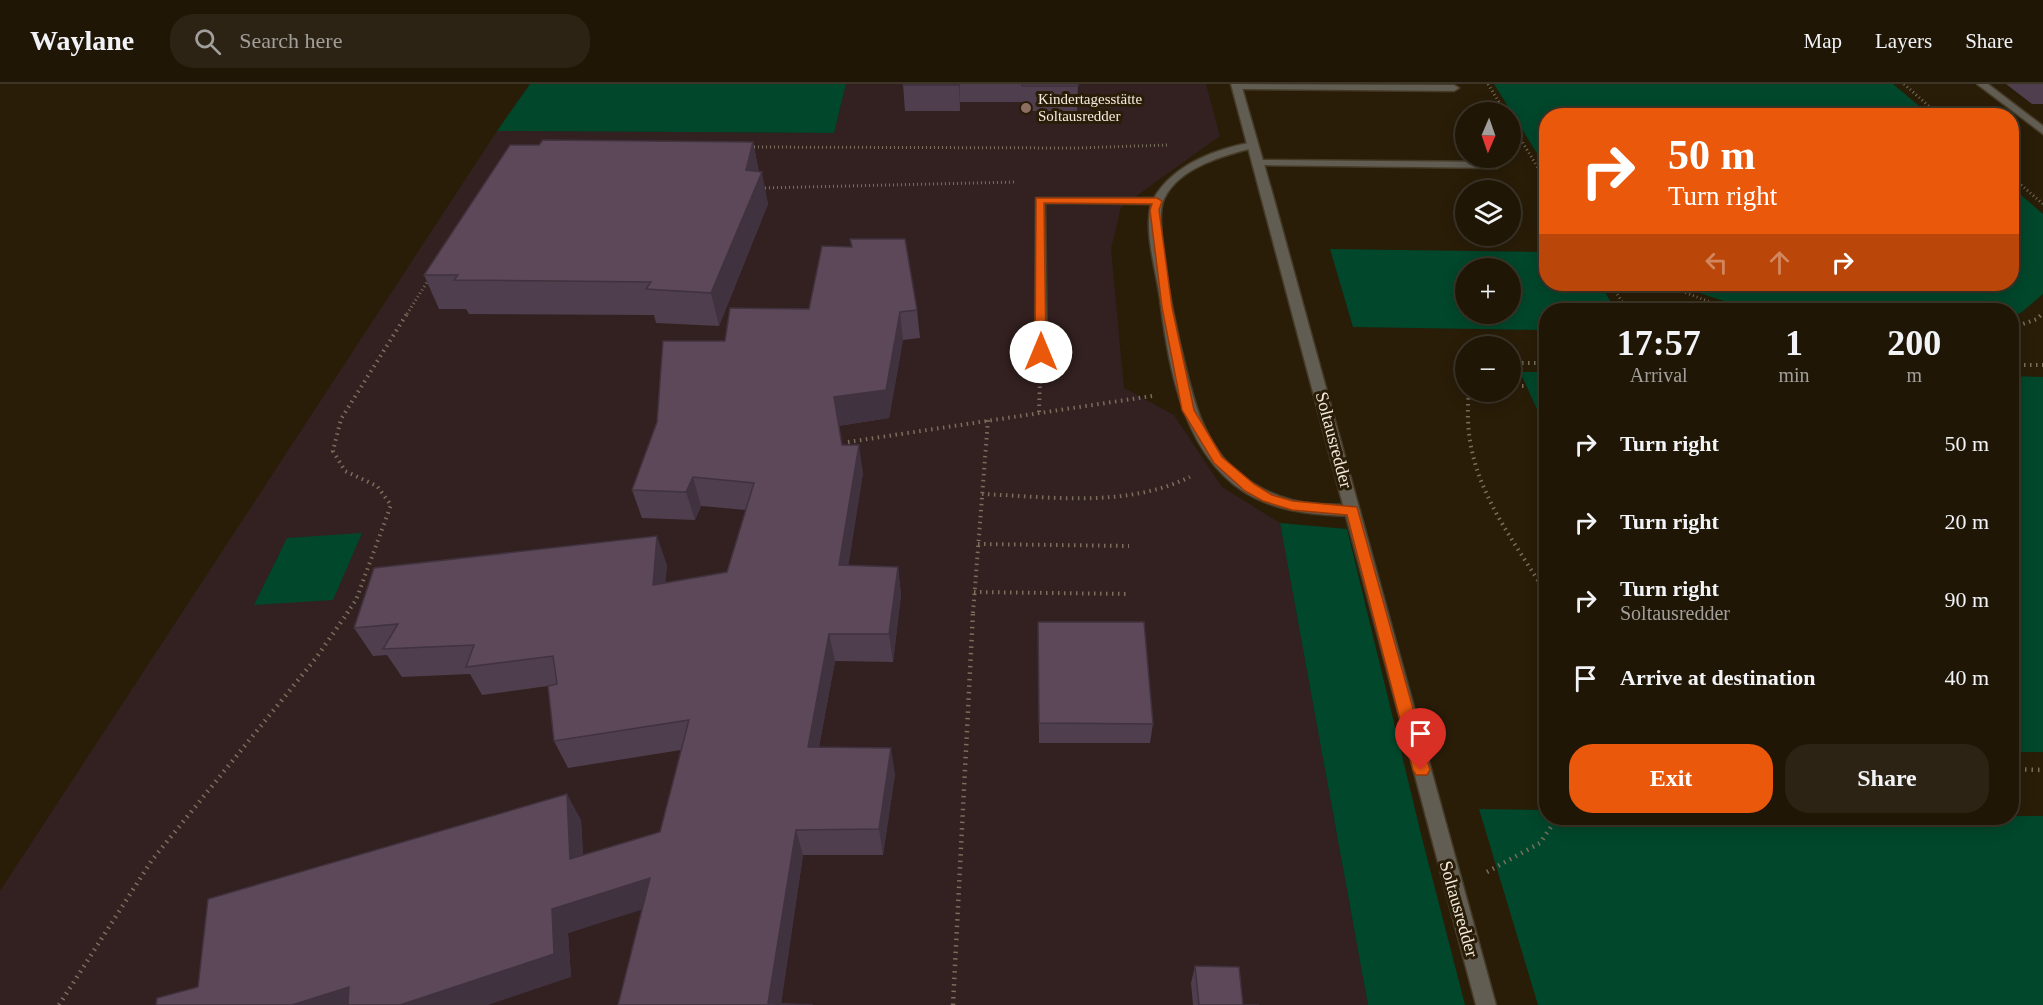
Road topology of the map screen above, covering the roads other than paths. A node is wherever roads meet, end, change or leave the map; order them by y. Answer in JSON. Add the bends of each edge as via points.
{"nodes":[{"id":1,"x":1982,"y":84,"type":"edge"},
{"id":2,"x":1236,"y":86,"type":"edge"},
{"id":3,"x":1454,"y":88,"type":"dead end"},
{"id":4,"x":2013,"y":108,"type":"edge"},
{"id":5,"x":2019,"y":113,"type":"edge"},
{"id":6,"x":2043,"y":131,"type":"edge"},
{"id":7,"x":1253,"y":145,"type":"junction"},
{"id":8,"x":1258,"y":163,"type":"junction"},
{"id":9,"x":1455,"y":165,"type":"edge"},
{"id":10,"x":1157,"y":201,"type":"junction"},
{"id":11,"x":1041,"y":352,"type":"road end"},
{"id":12,"x":1353,"y":511,"type":"junction"},
{"id":13,"x":1486,"y":1005,"type":"edge"}],
"edges":[{"from":1,"to":4,"type":"street"},
{"from":2,"to":3,"type":"street"},
{"from":2,"to":7,"type":"street","name":"Soltausredder"},
{"from":5,"to":6,"type":"street"},
{"from":7,"to":8,"type":"street","name":"Soltausredder"},
{"from":7,"to":10,"type":"street","via":[[1218,154],[1170,185]]},
{"from":8,"to":9,"type":"street"},
{"from":8,"to":12,"type":"street","name":"Soltausredder"},
{"from":10,"to":11,"type":"street","via":[[1040,200]]},
{"from":10,"to":12,"type":"street","via":[[1167,307],[1183,392],[1198,430],[1218,460],[1268,498],[1313,509]]},
{"from":12,"to":13,"type":"street","name":"Soltausredder"}]}
